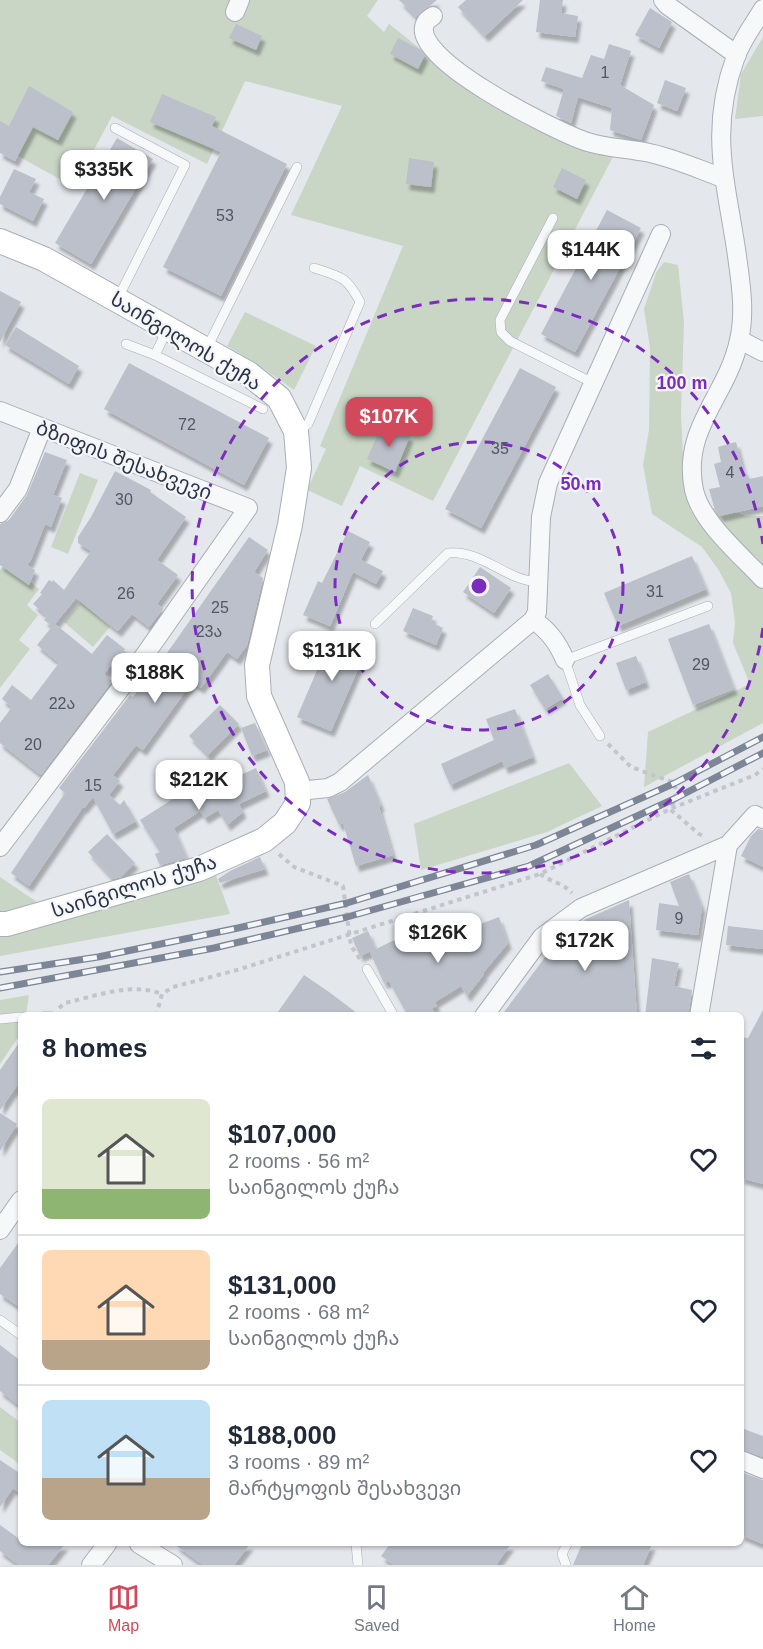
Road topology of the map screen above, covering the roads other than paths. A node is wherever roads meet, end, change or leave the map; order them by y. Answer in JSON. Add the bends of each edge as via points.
{"nodes":[{"id":1,"x":663,"y":0,"type":"edge"},
{"id":2,"x":763,"y":9,"type":"edge"},
{"id":3,"x":433,"y":16,"type":"dead end"},
{"id":4,"x":736,"y":55,"type":"junction"},
{"id":5,"x":115,"y":128,"type":"dead end"},
{"id":6,"x":297,"y":167,"type":"dead end"},
{"id":7,"x":723,"y":178,"type":"junction"},
{"id":8,"x":553,"y":218,"type":"dead end"},
{"id":9,"x":661,"y":234,"type":"dead end"},
{"id":10,"x":0,"y":242,"type":"edge"},
{"id":11,"x":314,"y":268,"type":"dead end"},
{"id":12,"x":117,"y":300,"type":"junction"},
{"id":13,"x":168,"y":328,"type":"junction"},
{"id":14,"x":740,"y":340,"type":"junction"},
{"id":15,"x":126,"y":344,"type":"dead end"},
{"id":16,"x":206,"y":350,"type":"junction"},
{"id":17,"x":763,"y":352,"type":"edge"},
{"id":18,"x":155,"y":355,"type":"junction"},
{"id":19,"x":593,"y":383,"type":"junction"},
{"id":20,"x":263,"y":409,"type":"dead end"},
{"id":21,"x":0,"y":411,"type":"edge"},
{"id":22,"x":42,"y":428,"type":"junction"},
{"id":23,"x":296,"y":431,"type":"junction"},
{"id":24,"x":0,"y":513,"type":"edge"},
{"id":25,"x":763,"y":579,"type":"edge"},
{"id":26,"x":538,"y":582,"type":"junction"},
{"id":27,"x":708,"y":606,"type":"dead end"},
{"id":28,"x":533,"y":620,"type":"junction"},
{"id":29,"x":375,"y":624,"type":"dead end"},
{"id":30,"x":566,"y":660,"type":"junction"},
{"id":31,"x":600,"y":736,"type":"road end"},
{"id":32,"x":298,"y":792,"type":"junction"},
{"id":33,"x":763,"y":819,"type":"edge"},
{"id":34,"x":728,"y":845,"type":"junction"},
{"id":35,"x":0,"y":847,"type":"edge"},
{"id":36,"x":0,"y":924,"type":"edge"},
{"id":37,"x":367,"y":969,"type":"road end"},
{"id":38,"x":392,"y":1012,"type":"edge"},
{"id":39,"x":487,"y":1012,"type":"edge"},
{"id":40,"x":700,"y":1012,"type":"edge"},
{"id":41,"x":18,"y":1017,"type":"edge"},
{"id":42,"x":0,"y":1019,"type":"edge"},
{"id":43,"x":18,"y":1204,"type":"edge"},
{"id":44,"x":0,"y":1230,"type":"edge"},
{"id":45,"x":0,"y":1320,"type":"edge"},
{"id":46,"x":18,"y":1333,"type":"edge"},
{"id":47,"x":744,"y":1461,"type":"edge"},
{"id":48,"x":763,"y":1469,"type":"edge"},
{"id":49,"x":105,"y":1546,"type":"edge"},
{"id":50,"x":143,"y":1546,"type":"edge"},
{"id":51,"x":356,"y":1546,"type":"edge"},
{"id":52,"x":566,"y":1546,"type":"edge"},
{"id":53,"x":91,"y":1565,"type":"edge"},
{"id":54,"x":173,"y":1565,"type":"edge"},
{"id":55,"x":358,"y":1565,"type":"edge"},
{"id":56,"x":566,"y":1565,"type":"edge"}],
"edges":[{"from":1,"to":4,"type":"street"},
{"from":2,"to":4,"type":"street"},
{"from":3,"to":7,"type":"street","via":[[425,29],[437,55],[547,125],[585,142],[648,152]]},
{"from":4,"to":7,"type":"street","via":[[720,130]]},
{"from":5,"to":12,"type":"lane","via":[[185,165]]},
{"from":6,"to":16,"type":"lane"},
{"from":7,"to":14,"type":"street","via":[[740,276]]},
{"from":8,"to":19,"type":"lane","via":[[500,320],[501,332],[510,341]]},
{"from":9,"to":19,"type":"street"},
{"from":10,"to":12,"type":"street","name":"საინგილოს ქუჩა","via":[[44,259]]},
{"from":11,"to":23,"type":"lane","via":[[350,283],[360,302],[308,424]]},
{"from":12,"to":13,"type":"street","name":"საინგილოს ქუჩა"},
{"from":13,"to":16,"type":"street","name":"საინგილოს ქუჩა"},
{"from":13,"to":18,"type":"lane"},
{"from":14,"to":17,"type":"street"},
{"from":14,"to":25,"type":"street","via":[[693,444],[691,470],[694,492],[703,512]]},
{"from":15,"to":18,"type":"lane"},
{"from":16,"to":23,"type":"street","name":"საინგილოს ქუჩა","via":[[249,374],[279,399]]},
{"from":18,"to":20,"type":"lane"},
{"from":19,"to":26,"type":"street","via":[[548,483],[541,517]]},
{"from":21,"to":22,"type":"street","name":"ბზიფის შესახვევი"},
{"from":22,"to":24,"type":"street","via":[[18,489]]},
{"from":22,"to":35,"type":"street","name":"ბზიფის შესახვევი","via":[[248,508],[129,676]]},
{"from":23,"to":32,"type":"street","name":"საინგილოს ქუჩა","via":[[299,468],[290,525],[257,665],[259,696]]},
{"from":26,"to":28,"type":"street"},
{"from":26,"to":29,"type":"lane","via":[[518,578],[473,555],[448,553]]},
{"from":27,"to":30,"type":"lane"},
{"from":28,"to":30,"type":"street","via":[[551,635]]},
{"from":28,"to":32,"type":"street","via":[[340,782],[328,788]]},
{"from":30,"to":31,"type":"lane","via":[[580,705]]},
{"from":32,"to":36,"type":"street","name":"საინგილოს ქუჩა","via":[[298,803],[285,823],[264,840],[199,869]]},
{"from":33,"to":34,"type":"street","via":[[755,815]]},
{"from":34,"to":39,"type":"street","via":[[581,909],[542,937]]},
{"from":34,"to":40,"type":"street"},
{"from":37,"to":38,"type":"lane"},
{"from":41,"to":42,"type":"lane"},
{"from":43,"to":44,"type":"street"},
{"from":45,"to":46,"type":"lane"},
{"from":47,"to":48,"type":"street"},
{"from":49,"to":53,"type":"street"},
{"from":50,"to":54,"type":"street"},
{"from":51,"to":55,"type":"lane"},
{"from":52,"to":56,"type":"lane","via":[[562,1554]]}]}
